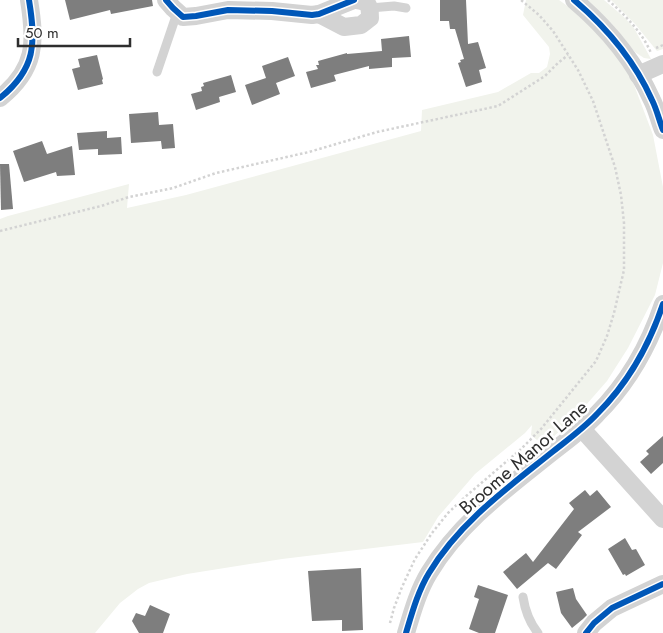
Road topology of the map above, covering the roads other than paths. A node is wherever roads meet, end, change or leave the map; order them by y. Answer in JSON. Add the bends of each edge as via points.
{"nodes":[{"id":1,"x":29,"y":0,"type":"edge"},
{"id":2,"x":574,"y":0,"type":"edge"},
{"id":3,"x":360,"y":3,"type":"edge"},
{"id":4,"x":172,"y":6,"type":"edge"},
{"id":5,"x":406,"y":8,"type":"dead end"},
{"id":6,"x":320,"y":14,"type":"junction"},
{"id":7,"x":660,"y":65,"type":"edge"},
{"id":8,"x":157,"y":72,"type":"dead end"},
{"id":9,"x":638,"y":74,"type":"junction"},
{"id":10,"x":0,"y":98,"type":"edge"},
{"id":11,"x":663,"y":130,"type":"edge"},
{"id":12,"x":663,"y":304,"type":"edge"},
{"id":13,"x":582,"y":428,"type":"junction"},
{"id":14,"x":661,"y":512,"type":"edge"},
{"id":15,"x":663,"y":584,"type":"edge"},
{"id":16,"x":522,"y":597,"type":"dead end"},
{"id":17,"x":406,"y":633,"type":"edge"},
{"id":18,"x":538,"y":633,"type":"edge"},
{"id":19,"x":586,"y":633,"type":"edge"}],
"edges":[{"from":1,"to":10,"type":"street","via":[[33,34],[30,58],[17,82]]},
{"from":2,"to":9,"type":"street","via":[[600,24]]},
{"from":3,"to":5,"type":"lane"},
{"from":3,"to":6,"type":"street"},
{"from":3,"to":6,"type":"street","via":[[370,18],[361,25],[344,26]]},
{"from":4,"to":6,"type":"street","via":[[183,17],[228,10]]},
{"from":4,"to":8,"type":"lane"},
{"from":7,"to":9,"type":"street"},
{"from":9,"to":11,"type":"street"},
{"from":12,"to":13,"type":"street","name":"Broome Manor Lane","via":[[644,351],[628,376],[612,398]]},
{"from":13,"to":14,"type":"street"},
{"from":13,"to":17,"type":"street","name":"Broome Manor Lane","via":[[478,512],[458,533],[428,574]]},
{"from":15,"to":19,"type":"street","via":[[612,608]]},
{"from":16,"to":18,"type":"lane","via":[[532,626]]}]}
